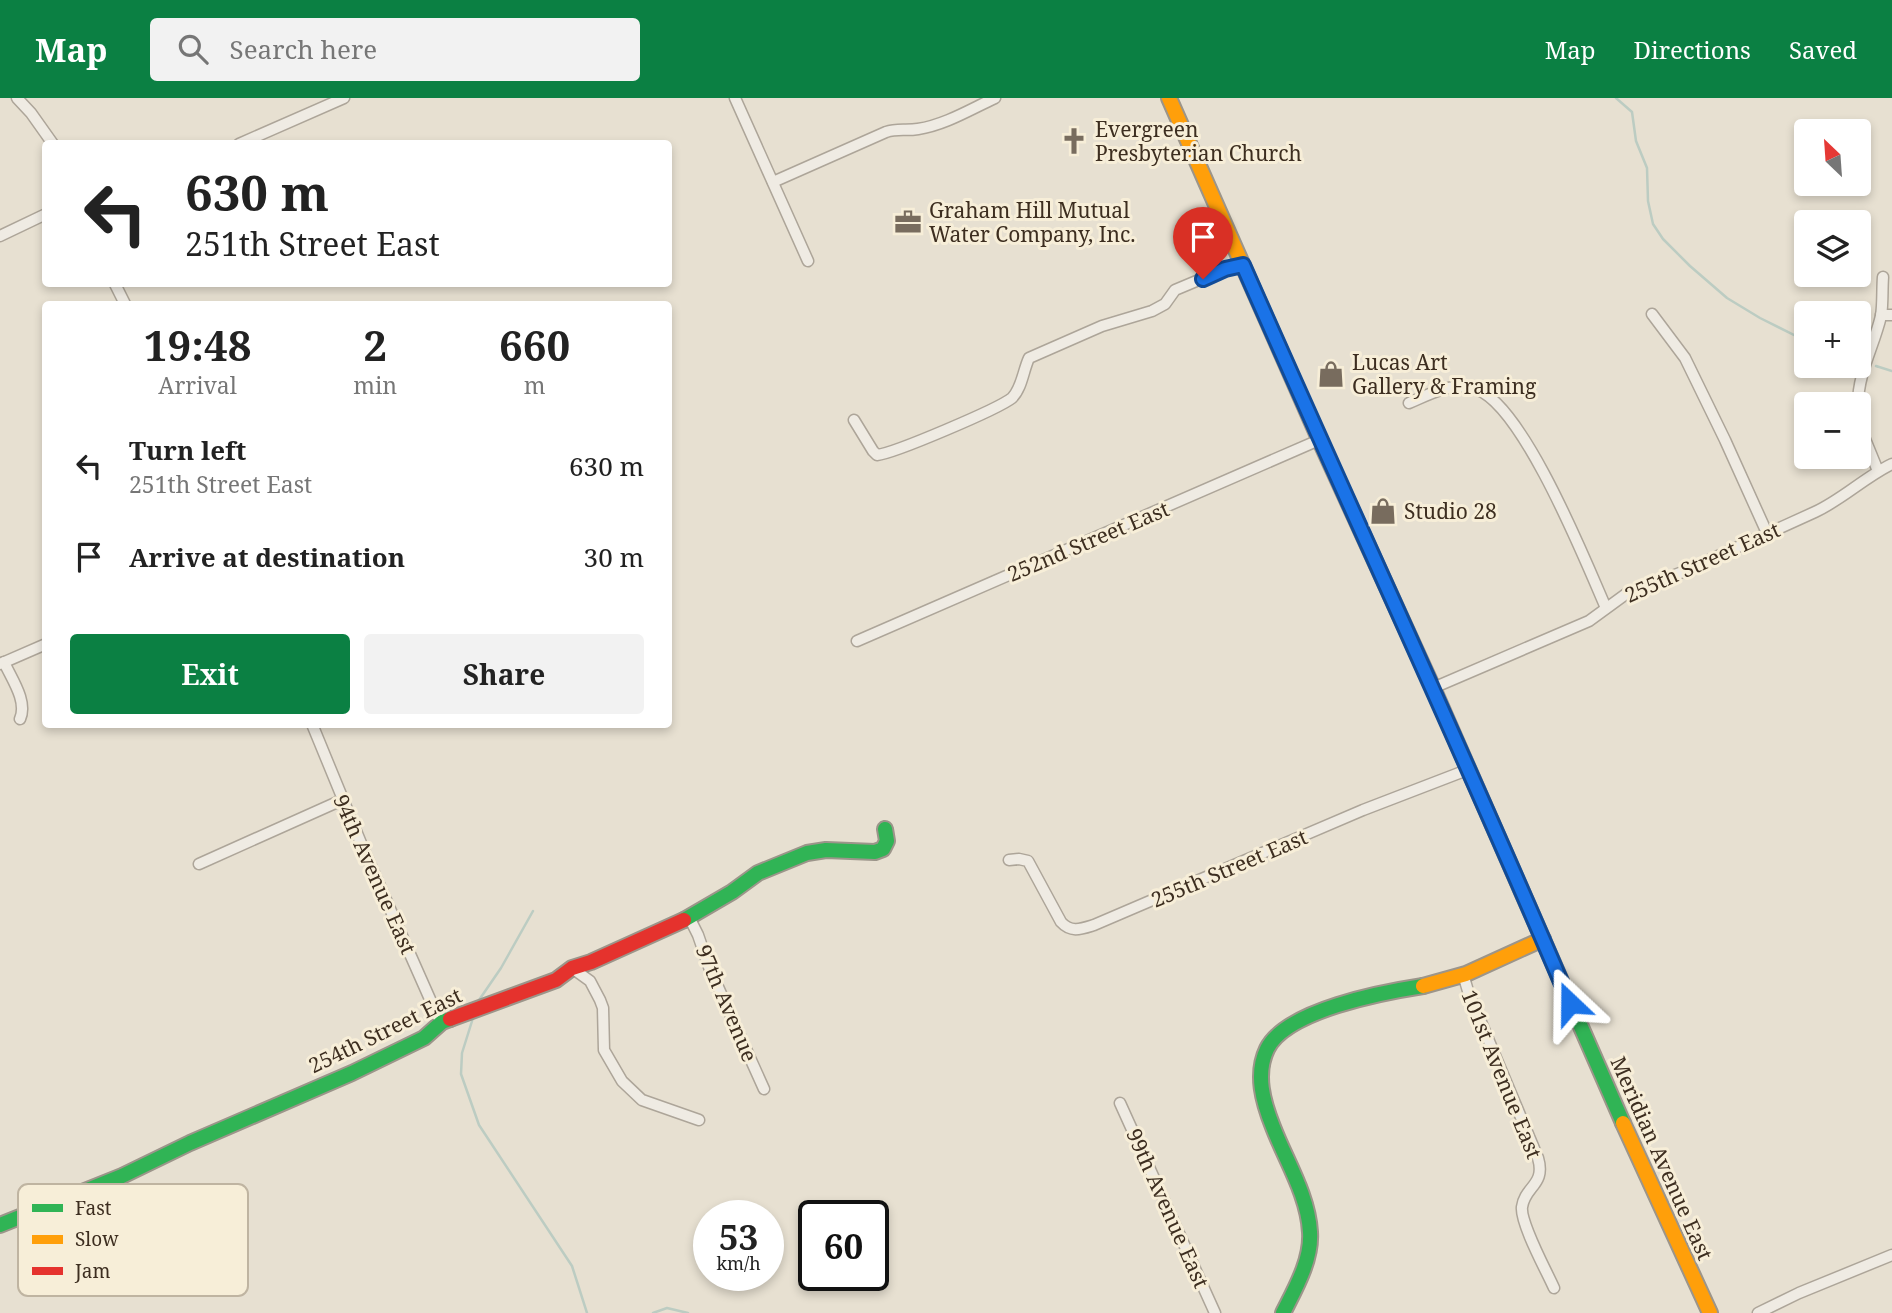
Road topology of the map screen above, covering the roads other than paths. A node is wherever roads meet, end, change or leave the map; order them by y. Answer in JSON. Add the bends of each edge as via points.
{"nodes":[{"id":1,"x":17,"y":98,"type":"edge"},
{"id":2,"x":344,"y":98,"type":"edge"},
{"id":3,"x":735,"y":98,"type":"edge"},
{"id":4,"x":995,"y":98,"type":"edge"},
{"id":5,"x":1169,"y":98,"type":"edge"},
{"id":6,"x":50,"y":140,"type":"edge"},
{"id":7,"x":248,"y":140,"type":"edge"},
{"id":8,"x":773,"y":182,"type":"junction"},
{"id":9,"x":42,"y":216,"type":"edge"},
{"id":10,"x":0,"y":236,"type":"edge"},
{"id":11,"x":808,"y":261,"type":"dead end"},
{"id":12,"x":1243,"y":265,"type":"junction"},
{"id":13,"x":1883,"y":276,"type":"dead end"},
{"id":14,"x":1652,"y":314,"type":"dead end"},
{"id":15,"x":1886,"y":315,"type":"edge"},
{"id":16,"x":1859,"y":392,"type":"edge"},
{"id":17,"x":1409,"y":403,"type":"dead end"},
{"id":18,"x":854,"y":420,"type":"dead end"},
{"id":19,"x":1320,"y":440,"type":"junction"},
{"id":20,"x":1871,"y":454,"type":"edge"},
{"id":21,"x":1892,"y":464,"type":"edge"},
{"id":22,"x":1878,"y":471,"type":"junction"},
{"id":23,"x":1767,"y":533,"type":"junction"},
{"id":24,"x":1606,"y":608,"type":"junction"},
{"id":25,"x":857,"y":641,"type":"dead end"},
{"id":26,"x":42,"y":646,"type":"edge"},
{"id":27,"x":2,"y":663,"type":"edge"},
{"id":28,"x":1433,"y":688,"type":"junction"},
{"id":29,"x":20,"y":719,"type":"dead end"},
{"id":30,"x":314,"y":728,"type":"edge"},
{"id":31,"x":1467,"y":770,"type":"junction"},
{"id":32,"x":342,"y":800,"type":"junction"},
{"id":33,"x":885,"y":829,"type":"dead end"},
{"id":34,"x":1009,"y":860,"type":"dead end"},
{"id":35,"x":199,"y":864,"type":"dead end"},
{"id":36,"x":689,"y":918,"type":"junction"},
{"id":37,"x":1543,"y":939,"type":"junction"},
{"id":38,"x":572,"y":968,"type":"junction"},
{"id":39,"x":1463,"y":974,"type":"junction"},
{"id":40,"x":442,"y":1022,"type":"junction"},
{"id":41,"x":764,"y":1089,"type":"dead end"},
{"id":42,"x":1120,"y":1102,"type":"dead end"},
{"id":43,"x":699,"y":1120,"type":"dead end"},
{"id":44,"x":102,"y":1184,"type":"edge"},
{"id":45,"x":18,"y":1218,"type":"edge"},
{"id":46,"x":0,"y":1225,"type":"edge"},
{"id":47,"x":1892,"y":1255,"type":"edge"},
{"id":48,"x":1554,"y":1288,"type":"dead end"},
{"id":49,"x":1215,"y":1313,"type":"edge"},
{"id":50,"x":1283,"y":1313,"type":"edge"},
{"id":51,"x":1710,"y":1313,"type":"edge"},
{"id":52,"x":1758,"y":1313,"type":"edge"}],
"edges":[{"from":1,"to":6,"type":"street"},
{"from":2,"to":7,"type":"street"},
{"from":3,"to":8,"type":"street"},
{"from":4,"to":8,"type":"street","via":[[932,125],[886,132]]},
{"from":5,"to":12,"type":"street","name":"Meridian Avenue East"},
{"from":8,"to":11,"type":"street"},
{"from":9,"to":10,"type":"street"},
{"from":12,"to":18,"type":"street","via":[[1175,290],[1165,304],[1152,311],[1040,352],[1029,358],[1012,398],[903,447],[877,455]]},
{"from":12,"to":19,"type":"street","name":"Meridian Avenue East"},
{"from":13,"to":15,"type":"street"},
{"from":14,"to":23,"type":"street","via":[[1685,358]]},
{"from":15,"to":16,"type":"street"},
{"from":17,"to":24,"type":"street","via":[[1435,392],[1475,388],[1506,412],[1573,531]]},
{"from":19,"to":25,"type":"street","name":"252nd Street East"},
{"from":19,"to":28,"type":"street","name":"Meridian Avenue East"},
{"from":20,"to":22,"type":"street"},
{"from":21,"to":22,"type":"street","name":"255th Street East"},
{"from":22,"to":23,"type":"street","name":"255th Street East","via":[[1832,505]]},
{"from":23,"to":24,"type":"street","name":"255th Street East","via":[[1626,594]]},
{"from":24,"to":28,"type":"street","name":"255th Street East","via":[[1589,621]]},
{"from":26,"to":27,"type":"street"},
{"from":27,"to":29,"type":"street","via":[[22,703]]},
{"from":28,"to":31,"type":"street","name":"Meridian Avenue East"},
{"from":30,"to":32,"type":"street","name":"94th Avenue East"},
{"from":31,"to":34,"type":"street","name":"255th Street East","via":[[1076,930],[1060,922],[1032,866],[1024,860]]},
{"from":31,"to":37,"type":"street","name":"Meridian Avenue East"},
{"from":32,"to":35,"type":"street"},
{"from":32,"to":40,"type":"street","name":"94th Avenue East"},
{"from":33,"to":36,"type":"street","name":"254th Street East","via":[[883,849],[807,853],[758,873]]},
{"from":36,"to":38,"type":"street","name":"254th Street East"},
{"from":36,"to":41,"type":"street","name":"97th Avenue"},
{"from":37,"to":39,"type":"street"},
{"from":37,"to":51,"type":"street","name":"Meridian Avenue East"},
{"from":38,"to":40,"type":"street","name":"254th Street East","via":[[556,979]]},
{"from":38,"to":43,"type":"street","via":[[590,981],[600,1000],[604,1050],[622,1081],[642,1100]]},
{"from":39,"to":48,"type":"street","name":"101st Avenue East","via":[[1538,1158],[1539,1180],[1522,1212]]},
{"from":39,"to":50,"type":"street","via":[[1319,1013],[1284,1030],[1265,1054],[1261,1092],[1306,1203],[1310,1234]]},
{"from":40,"to":44,"type":"street","name":"254th Street East","via":[[424,1038],[352,1073]]},
{"from":42,"to":49,"type":"street","name":"99th Avenue East"},
{"from":45,"to":46,"type":"street","name":"254th Street East"},
{"from":47,"to":52,"type":"street"}]}
